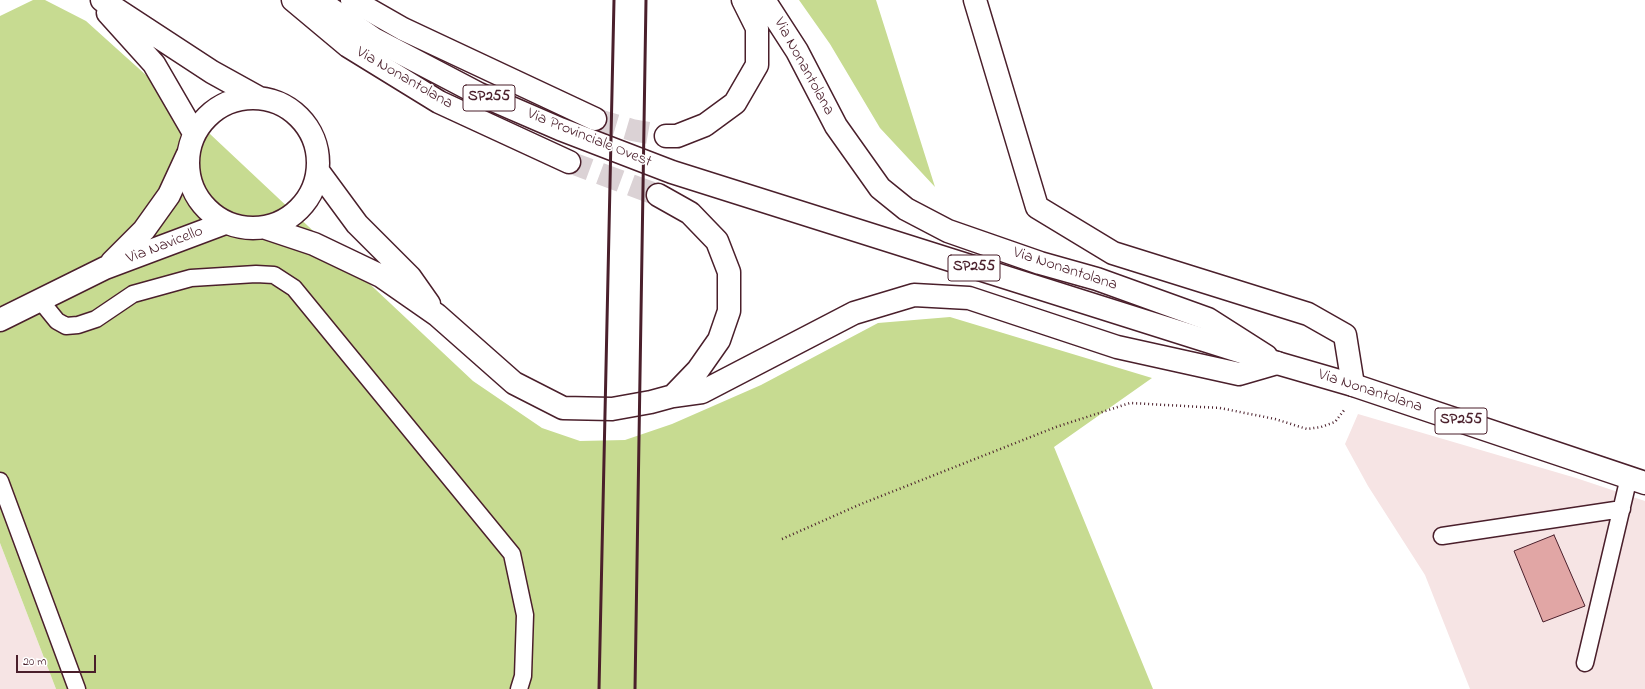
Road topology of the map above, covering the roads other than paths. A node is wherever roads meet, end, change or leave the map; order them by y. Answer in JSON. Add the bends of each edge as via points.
{"nodes":[{"id":1,"x":97,"y":0,"type":"edge"},
{"id":2,"x":102,"y":0,"type":"edge"},
{"id":3,"x":293,"y":0,"type":"edge"},
{"id":4,"x":318,"y":0,"type":"edge"},
{"id":5,"x":352,"y":0,"type":"edge"},
{"id":6,"x":743,"y":0,"type":"edge"},
{"id":7,"x":764,"y":0,"type":"edge"},
{"id":8,"x":974,"y":0,"type":"edge"},
{"id":9,"x":259,"y":98,"type":"junction"},
{"id":10,"x":595,"y":119,"type":"tunnel mouth"},
{"id":11,"x":194,"y":133,"type":"junction"},
{"id":12,"x":666,"y":136,"type":"tunnel mouth"},
{"id":13,"x":187,"y":156,"type":"junction"},
{"id":14,"x":569,"y":162,"type":"tunnel mouth"},
{"id":15,"x":318,"y":171,"type":"junction"},
{"id":16,"x":672,"y":172,"type":"joint"},
{"id":17,"x":658,"y":195,"type":"tunnel mouth"},
{"id":18,"x":225,"y":223,"type":"junction"},
{"id":19,"x":266,"y":228,"type":"junction"},
{"id":20,"x":105,"y":268,"type":"junction"},
{"id":21,"x":40,"y":300,"type":"junction"},
{"id":22,"x":436,"y":315,"type":"junction"},
{"id":23,"x":0,"y":320,"type":"edge"},
{"id":24,"x":1277,"y":364,"type":"junction"},
{"id":25,"x":1353,"y":385,"type":"junction"},
{"id":26,"x":673,"y":396,"type":"junction"},
{"id":27,"x":1637,"y":480,"type":"edge"},
{"id":28,"x":0,"y":481,"type":"edge"},
{"id":29,"x":1622,"y":509,"type":"junction"},
{"id":30,"x":1442,"y":536,"type":"dead end"},
{"id":31,"x":1585,"y":663,"type":"dead end"},
{"id":32,"x":77,"y":689,"type":"edge"},
{"id":33,"x":519,"y":689,"type":"edge"}],
"edges":[{"from":1,"to":11,"type":"main road","via":[[154,64]]},
{"from":2,"to":9,"type":"main road","via":[[212,72]]},
{"from":3,"to":14,"type":"main road","name":"Via Nonantolana","via":[[348,46],[438,102]]},
{"from":4,"to":16,"type":"main road","name":"Via Provinciale Ovest","number":"SP255","via":[[374,39],[479,94],[560,129]]},
{"from":5,"to":10,"type":"main road","via":[[403,29]]},
{"from":6,"to":12,"type":"main road","name":"Via Nonantolana","via":[[757,28],[757,65],[735,103],[705,125],[677,136]]},
{"from":7,"to":24,"type":"main road","name":"Via Nonantolana","via":[[797,51],[836,126],[880,188],[906,209],[948,231],[1040,263],[1097,279],[1208,319]]},
{"from":8,"to":25,"type":"main road","via":[[1037,207],[1113,253],[1308,314],[1345,334]]},
{"from":9,"to":11,"type":"main road","via":[[240,99],[221,106],[205,117]]},
{"from":9,"to":15,"type":"main road","via":[[280,103],[297,115],[310,131],[317,150]]},
{"from":11,"to":13,"type":"main road"},
{"from":13,"to":18,"type":"main road","via":[[188,177],[195,196],[208,211]]},
{"from":13,"to":20,"type":"main road","name":"Via Navicello","via":[[169,195],[144,230]]},
{"from":15,"to":19,"type":"main road","via":[[313,191],[301,208],[285,221]]},
{"from":15,"to":22,"type":"main road","via":[[357,224],[410,277]]},
{"from":16,"to":24,"type":"main road","name":"Via Nonantolana","number":"SP255"},
{"from":17,"to":26,"type":"main road","via":[[690,213],[717,241],[729,272],[729,311],[719,340],[698,370]]},
{"from":18,"to":19,"type":"main road","via":[[245,229]]},
{"from":18,"to":20,"type":"main road","name":"Via Navicello"},
{"from":19,"to":22,"type":"main road","via":[[314,244],[381,276]]},
{"from":20,"to":21,"type":"main road","name":"Via Navicello"},
{"from":21,"to":23,"type":"main road","name":"Via Navicello"},
{"from":21,"to":33,"type":"lane","via":[[57,321],[66,326],[96,319],[133,294],[191,278],[274,274],[294,288],[512,554],[525,615],[523,676]]},
{"from":22,"to":26,"type":"main road","via":[[514,383],[563,408],[612,409]]},
{"from":24,"to":25,"type":"main road","name":"Via Nonantolana","number":"SP255"},
{"from":24,"to":26,"type":"main road","via":[[1239,374],[1117,347],[969,298],[914,295],[854,313],[702,392]]},
{"from":25,"to":27,"type":"main road","name":"Via Nonantolana","number":"SP255"},
{"from":27,"to":29,"type":"lane"},
{"from":28,"to":32,"type":"lane"},
{"from":29,"to":30,"type":"lane"},
{"from":29,"to":31,"type":"lane"}]}
